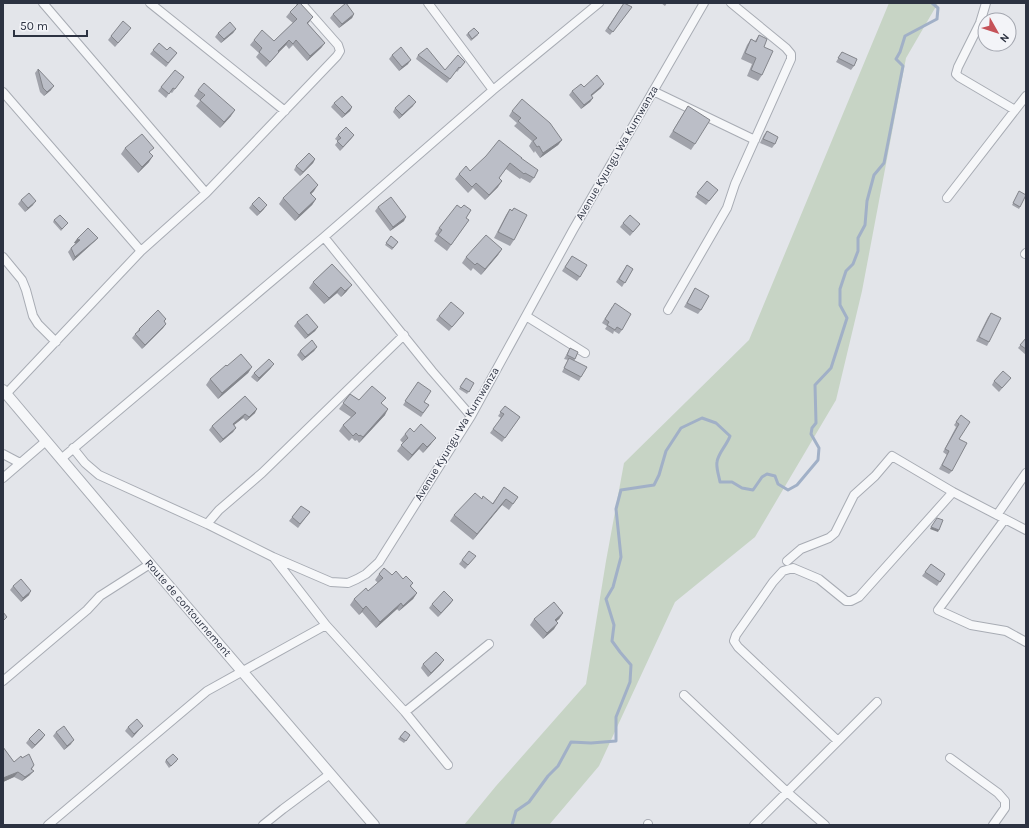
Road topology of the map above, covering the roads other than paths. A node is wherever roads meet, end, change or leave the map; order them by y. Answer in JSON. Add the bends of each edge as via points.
{"nodes":[{"id":1,"x":43,"y":3,"type":"edge"},
{"id":2,"x":150,"y":3,"type":"edge"},
{"id":3,"x":301,"y":3,"type":"edge"},
{"id":4,"x":428,"y":3,"type":"edge"},
{"id":5,"x":599,"y":3,"type":"edge"},
{"id":6,"x":704,"y":3,"type":"edge"},
{"id":7,"x":731,"y":3,"type":"edge"},
{"id":8,"x":986,"y":3,"type":"edge"},
{"id":9,"x":493,"y":90,"type":"junction"},
{"id":10,"x":653,"y":91,"type":"junction"},
{"id":11,"x":3,"y":92,"type":"edge"},
{"id":12,"x":1026,"y":96,"type":"edge"},
{"id":13,"x":1015,"y":110,"type":"junction"},
{"id":14,"x":285,"y":111,"type":"junction"},
{"id":15,"x":755,"y":140,"type":"junction"},
{"id":16,"x":206,"y":193,"type":"junction"},
{"id":17,"x":947,"y":198,"type":"dead end"},
{"id":18,"x":324,"y":237,"type":"junction"},
{"id":19,"x":141,"y":252,"type":"junction"},
{"id":20,"x":3,"y":257,"type":"edge"},
{"id":21,"x":668,"y":310,"type":"dead end"},
{"id":22,"x":526,"y":316,"type":"junction"},
{"id":23,"x":404,"y":335,"type":"junction"},
{"id":24,"x":56,"y":342,"type":"junction"},
{"id":25,"x":585,"y":353,"type":"dead end"},
{"id":26,"x":5,"y":392,"type":"edge"},
{"id":27,"x":471,"y":416,"type":"junction"},
{"id":28,"x":46,"y":441,"type":"junction"},
{"id":29,"x":73,"y":448,"type":"junction"},
{"id":30,"x":3,"y":454,"type":"edge"},
{"id":31,"x":61,"y":458,"type":"junction"},
{"id":32,"x":20,"y":463,"type":"junction"},
{"id":33,"x":1026,"y":473,"type":"edge"},
{"id":34,"x":3,"y":478,"type":"edge"},
{"id":35,"x":953,"y":492,"type":"junction"},
{"id":36,"x":1001,"y":517,"type":"junction"},
{"id":37,"x":207,"y":524,"type":"junction"},
{"id":38,"x":1026,"y":530,"type":"edge"},
{"id":39,"x":273,"y":557,"type":"junction"},
{"id":40,"x":786,"y":561,"type":"dead end"},
{"id":41,"x":150,"y":564,"type":"junction"},
{"id":42,"x":326,"y":625,"type":"junction"},
{"id":43,"x":1026,"y":642,"type":"edge"},
{"id":44,"x":489,"y":644,"type":"dead end"},
{"id":45,"x":242,"y":671,"type":"junction"},
{"id":46,"x":3,"y":681,"type":"edge"},
{"id":47,"x":684,"y":695,"type":"dead end"},
{"id":48,"x":877,"y":702,"type":"dead end"},
{"id":49,"x":405,"y":712,"type":"junction"},
{"id":50,"x":838,"y":741,"type":"junction"},
{"id":51,"x":950,"y":758,"type":"dead end"},
{"id":52,"x":448,"y":765,"type":"dead end"},
{"id":53,"x":330,"y":774,"type":"junction"},
{"id":54,"x":787,"y":792,"type":"junction"},
{"id":55,"x":48,"y":825,"type":"edge"},
{"id":56,"x":263,"y":825,"type":"edge"},
{"id":57,"x":374,"y":825,"type":"edge"},
{"id":58,"x":754,"y":825,"type":"edge"},
{"id":59,"x":826,"y":825,"type":"edge"},
{"id":60,"x":993,"y":825,"type":"edge"}],
"edges":[{"from":1,"to":16,"type":"street"},
{"from":2,"to":14,"type":"street"},
{"from":3,"to":14,"type":"street","via":[[338,45],[340,51]]},
{"from":4,"to":9,"type":"street"},
{"from":5,"to":9,"type":"street"},
{"from":6,"to":10,"type":"street","name":"Avenue Kyungu Wa Kumwanza"},
{"from":7,"to":15,"type":"street","via":[[791,54],[791,60]]},
{"from":8,"to":13,"type":"street","via":[[980,23],[956,74]]},
{"from":9,"to":18,"type":"street"},
{"from":10,"to":15,"type":"street"},
{"from":10,"to":22,"type":"street","name":"Avenue Kyungu Wa Kumwanza"},
{"from":11,"to":19,"type":"street"},
{"from":12,"to":13,"type":"street"},
{"from":13,"to":17,"type":"street"},
{"from":14,"to":16,"type":"street"},
{"from":15,"to":21,"type":"street","via":[[727,208]]},
{"from":16,"to":19,"type":"street"},
{"from":18,"to":23,"type":"street"},
{"from":18,"to":29,"type":"street"},
{"from":19,"to":24,"type":"street"},
{"from":20,"to":24,"type":"street","via":[[22,280],[33,316]]},
{"from":22,"to":25,"type":"street"},
{"from":22,"to":27,"type":"street","name":"Avenue Kyungu Wa Kumwanza"},
{"from":23,"to":27,"type":"street"},
{"from":23,"to":37,"type":"street","via":[[262,473],[227,502]]},
{"from":24,"to":26,"type":"street"},
{"from":26,"to":28,"type":"street","name":"Route de contournement"},
{"from":27,"to":39,"type":"street","name":"Avenue Kyungu Wa Kumwanza","via":[[379,562],[366,574],[348,583],[331,582]]},
{"from":28,"to":31,"type":"street","name":"Route de contournement"},
{"from":28,"to":32,"type":"street"},
{"from":29,"to":31,"type":"street"},
{"from":29,"to":37,"type":"street","name":"Avenue Kyungu Wa Kumwanza","via":[[99,475]]},
{"from":30,"to":32,"type":"street"},
{"from":31,"to":41,"type":"street","name":"Route de contournement"},
{"from":32,"to":34,"type":"street"},
{"from":33,"to":36,"type":"street"},
{"from":35,"to":36,"type":"street"},
{"from":35,"to":40,"type":"street","via":[[892,456],[854,495],[835,533],[801,549]]},
{"from":35,"to":50,"type":"street","via":[[859,597],[846,601],[819,580],[793,568],[784,571],[773,582],[736,635],[734,641],[738,647]]},
{"from":36,"to":38,"type":"street"},
{"from":36,"to":43,"type":"street","via":[[938,610],[972,625],[1006,631]]},
{"from":37,"to":39,"type":"street","name":"Avenue Kyungu Wa Kumwanza"},
{"from":39,"to":42,"type":"street"},
{"from":41,"to":45,"type":"street","name":"Route de contournement"},
{"from":41,"to":46,"type":"street","via":[[100,596]]},
{"from":42,"to":45,"type":"street"},
{"from":42,"to":49,"type":"street"},
{"from":44,"to":49,"type":"street"},
{"from":45,"to":53,"type":"street","name":"Route de contournement"},
{"from":45,"to":55,"type":"street","via":[[206,691]]},
{"from":47,"to":54,"type":"street"},
{"from":48,"to":50,"type":"street"},
{"from":49,"to":52,"type":"street"},
{"from":50,"to":54,"type":"street"},
{"from":51,"to":60,"type":"street","via":[[1005,801],[1005,808]]},
{"from":53,"to":56,"type":"street"},
{"from":53,"to":57,"type":"street","name":"Route de contournement"},
{"from":54,"to":58,"type":"street"},
{"from":54,"to":59,"type":"street"}]}
